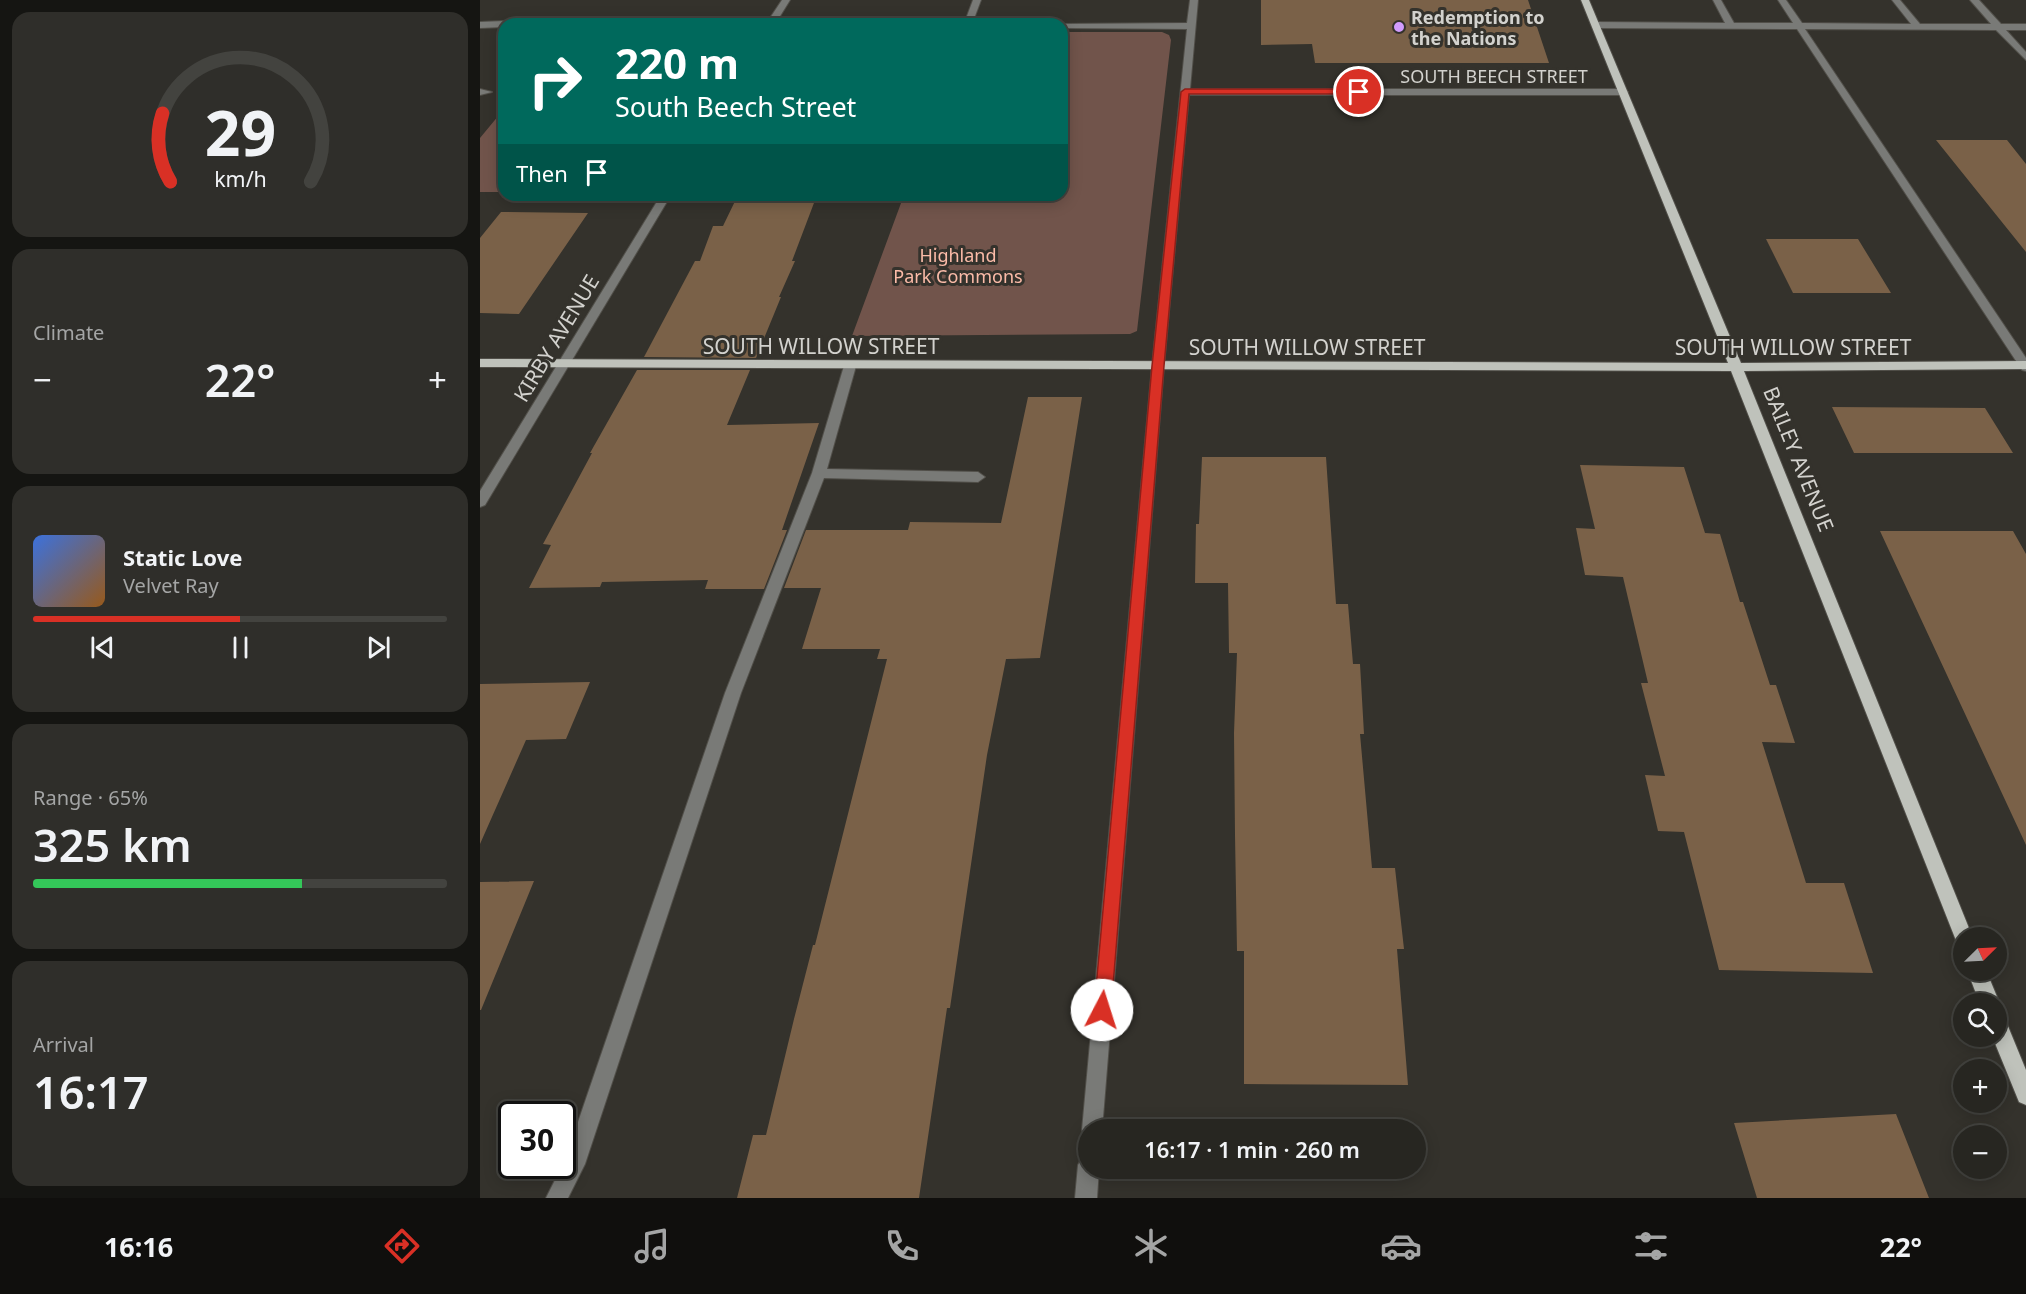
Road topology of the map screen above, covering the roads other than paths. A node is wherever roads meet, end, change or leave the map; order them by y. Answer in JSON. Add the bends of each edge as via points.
{"nodes":[{"id":1,"x":786,"y":0,"type":"edge"},
{"id":2,"x":977,"y":0,"type":"edge"},
{"id":3,"x":1194,"y":0,"type":"edge"},
{"id":4,"x":1585,"y":0,"type":"edge"},
{"id":5,"x":1717,"y":0,"type":"edge"},
{"id":6,"x":1782,"y":0,"type":"edge"},
{"id":7,"x":1896,"y":0,"type":"edge"},
{"id":8,"x":1974,"y":0,"type":"edge"},
{"id":9,"x":775,"y":18,"type":"edge"},
{"id":10,"x":970,"y":18,"type":"edge"},
{"id":11,"x":480,"y":24,"type":"edge"},
{"id":12,"x":498,"y":24,"type":"edge"},
{"id":13,"x":1068,"y":25,"type":"edge"},
{"id":14,"x":1596,"y":25,"type":"junction"},
{"id":15,"x":1191,"y":26,"type":"junction"},
{"id":16,"x":1731,"y":26,"type":"junction"},
{"id":17,"x":1798,"y":26,"type":"junction"},
{"id":18,"x":1917,"y":26,"type":"junction"},
{"id":19,"x":1998,"y":27,"type":"junction"},
{"id":20,"x":2026,"y":27,"type":"edge"},
{"id":21,"x":2026,"y":57,"type":"edge"},
{"id":22,"x":1185,"y":92,"type":"junction"},
{"id":23,"x":1623,"y":92,"type":"junction"},
{"id":24,"x":662,"y":201,"type":"edge"},
{"id":25,"x":480,"y":363,"type":"edge"},
{"id":26,"x":564,"y":363,"type":"junction"},
{"id":27,"x":850,"y":366,"type":"junction"},
{"id":28,"x":1158,"y":366,"type":"junction"},
{"id":29,"x":2026,"y":366,"type":"edge"},
{"id":30,"x":1736,"y":367,"type":"junction"},
{"id":31,"x":819,"y":473,"type":"junction"},
{"id":32,"x":978,"y":477,"type":"dead end"},
{"id":33,"x":480,"y":502,"type":"edge"},
{"id":34,"x":1960,"y":927,"type":"edge"},
{"id":35,"x":2007,"y":1047,"type":"edge"},
{"id":36,"x":2026,"y":1095,"type":"edge"},
{"id":37,"x":1093,"y":1119,"type":"edge"},
{"id":38,"x":1088,"y":1179,"type":"edge"},
{"id":39,"x":557,"y":1198,"type":"edge"},
{"id":40,"x":1086,"y":1198,"type":"edge"}],
"edges":[{"from":1,"to":9,"type":"street"},
{"from":2,"to":10,"type":"street"},
{"from":3,"to":15,"type":"street"},
{"from":4,"to":14,"type":"main road","name":"BAILEY AVENUE"},
{"from":5,"to":16,"type":"street"},
{"from":6,"to":17,"type":"street"},
{"from":7,"to":18,"type":"street"},
{"from":8,"to":19,"type":"street"},
{"from":11,"to":12,"type":"street"},
{"from":13,"to":15,"type":"street"},
{"from":14,"to":16,"type":"street"},
{"from":14,"to":23,"type":"main road","name":"BAILEY AVENUE"},
{"from":15,"to":22,"type":"street"},
{"from":16,"to":17,"type":"street"},
{"from":17,"to":18,"type":"street"},
{"from":17,"to":29,"type":"street"},
{"from":18,"to":19,"type":"street"},
{"from":19,"to":20,"type":"street"},
{"from":19,"to":21,"type":"street"},
{"from":22,"to":23,"type":"street","name":"SOUTH BEECH STREET"},
{"from":22,"to":28,"type":"street"},
{"from":23,"to":30,"type":"main road","name":"BAILEY AVENUE"},
{"from":24,"to":26,"type":"street","name":"KIRBY AVENUE"},
{"from":25,"to":26,"type":"main road","name":"SOUTH WILLOW STREET"},
{"from":26,"to":27,"type":"main road","name":"SOUTH WILLOW STREET"},
{"from":26,"to":33,"type":"street","name":"KIRBY AVENUE"},
{"from":27,"to":28,"type":"main road","name":"SOUTH WILLOW STREET"},
{"from":27,"to":31,"type":"street"},
{"from":28,"to":30,"type":"main road","name":"SOUTH WILLOW STREET"},
{"from":28,"to":37,"type":"street"},
{"from":29,"to":30,"type":"main road","name":"SOUTH WILLOW STREET"},
{"from":30,"to":34,"type":"main road","name":"BAILEY AVENUE"},
{"from":31,"to":32,"type":"street"},
{"from":31,"to":39,"type":"street","via":[[733,693],[574,1164]]},
{"from":35,"to":36,"type":"main road"},
{"from":38,"to":40,"type":"street"}]}
